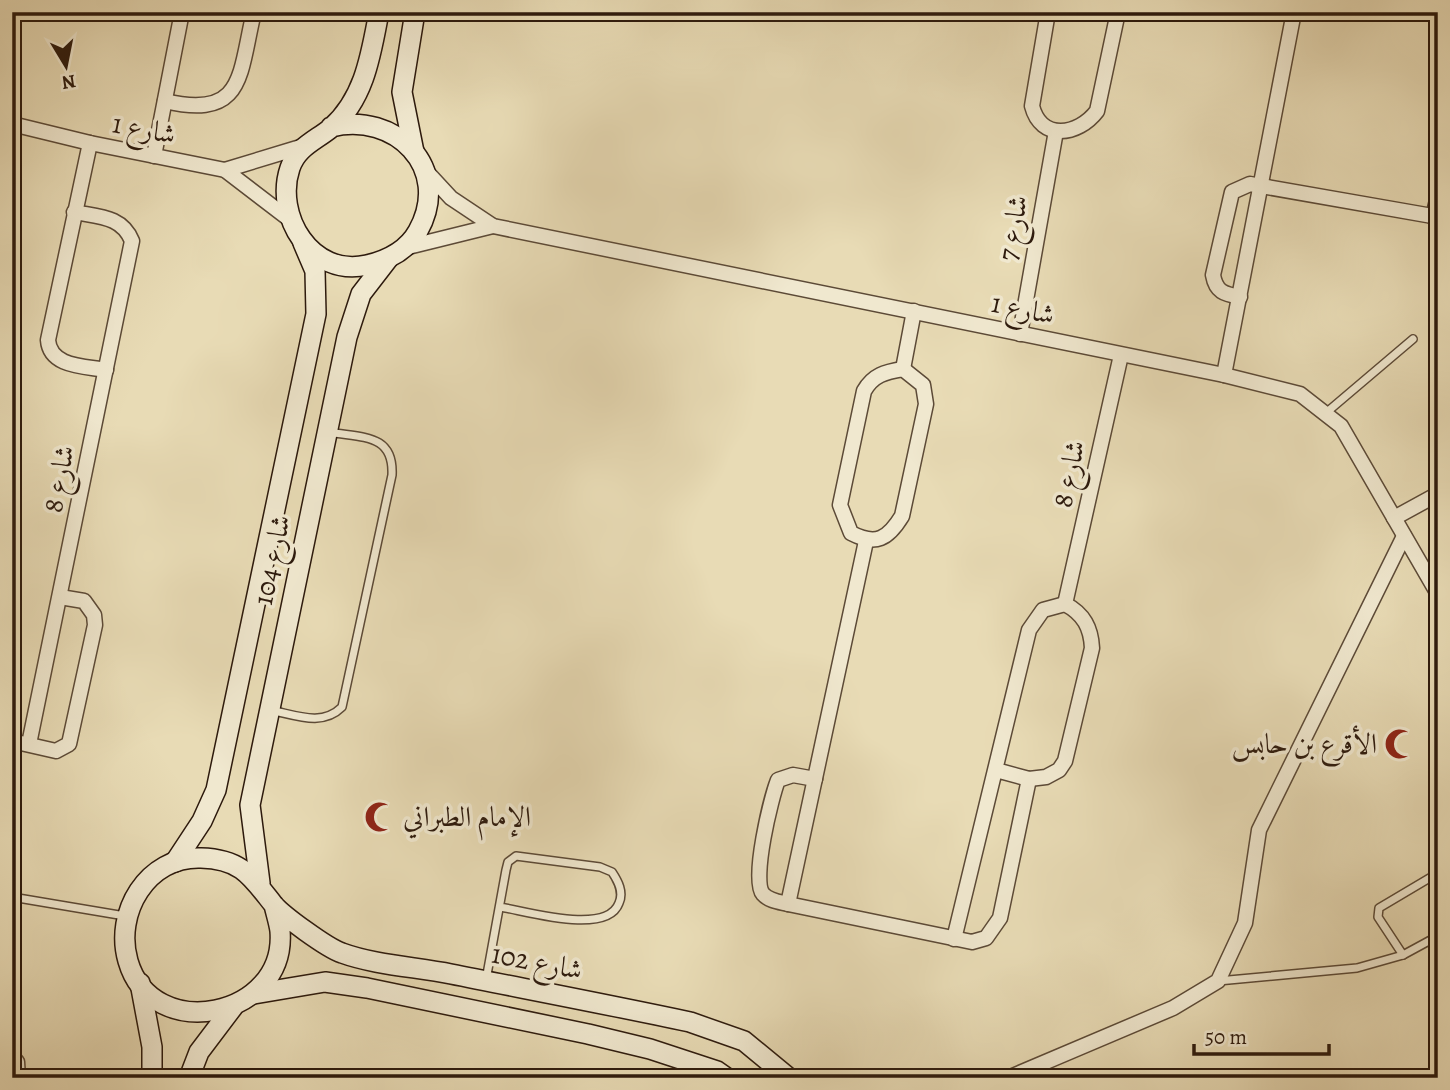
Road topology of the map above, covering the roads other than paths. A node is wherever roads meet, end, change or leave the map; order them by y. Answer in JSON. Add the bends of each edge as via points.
{"nodes":[{"id":1,"x":182,"y":12,"type":"edge"},
{"id":2,"x":254,"y":12,"type":"edge"},
{"id":3,"x":379,"y":12,"type":"edge"},
{"id":4,"x":415,"y":12,"type":"edge"},
{"id":5,"x":1048,"y":12,"type":"edge"},
{"id":6,"x":1118,"y":12,"type":"edge"},
{"id":7,"x":1294,"y":12,"type":"edge"},
{"id":8,"x":165,"y":101,"type":"junction"},
{"id":9,"x":12,"y":124,"type":"edge"},
{"id":10,"x":331,"y":128,"type":"junction"},
{"id":11,"x":1056,"y":131,"type":"junction"},
{"id":12,"x":90,"y":144,"type":"junction"},
{"id":13,"x":304,"y":146,"type":"junction"},
{"id":14,"x":154,"y":156,"type":"junction"},
{"id":15,"x":419,"y":161,"type":"junction"},
{"id":16,"x":225,"y":170,"type":"junction"},
{"id":17,"x":1263,"y":187,"type":"junction"},
{"id":18,"x":1438,"y":196,"type":"edge"},
{"id":19,"x":74,"y":212,"type":"junction"},
{"id":20,"x":1435,"y":217,"type":"edge"},
{"id":21,"x":289,"y":219,"type":"junction"},
{"id":22,"x":494,"y":226,"type":"junction"},
{"id":23,"x":303,"y":243,"type":"junction"},
{"id":24,"x":396,"y":254,"type":"junction"},
{"id":25,"x":1240,"y":297,"type":"junction"},
{"id":26,"x":915,"y":312,"type":"junction"},
{"id":27,"x":1020,"y":334,"type":"junction"},
{"id":28,"x":1413,"y":339,"type":"dead end"},
{"id":29,"x":1121,"y":355,"type":"junction"},
{"id":30,"x":903,"y":369,"type":"junction"},
{"id":31,"x":106,"y":370,"type":"junction"},
{"id":32,"x":1224,"y":375,"type":"junction"},
{"id":33,"x":1327,"y":412,"type":"junction"},
{"id":34,"x":327,"y":432,"type":"junction"},
{"id":35,"x":1438,"y":494,"type":"edge"},
{"id":36,"x":1394,"y":517,"type":"junction"},
{"id":37,"x":1404,"y":536,"type":"junction"},
{"id":38,"x":866,"y":541,"type":"junction"},
{"id":39,"x":1438,"y":594,"type":"edge"},
{"id":40,"x":60,"y":597,"type":"junction"},
{"id":41,"x":1065,"y":604,"type":"junction"},
{"id":42,"x":270,"y":709,"type":"junction"},
{"id":43,"x":12,"y":741,"type":"edge"},
{"id":44,"x":29,"y":744,"type":"junction"},
{"id":45,"x":996,"y":770,"type":"junction"},
{"id":46,"x":815,"y":779,"type":"junction"},
{"id":47,"x":1029,"y":779,"type":"junction"},
{"id":48,"x":175,"y":862,"type":"junction"},
{"id":49,"x":1438,"y":873,"type":"edge"},
{"id":50,"x":260,"y":883,"type":"junction"},
{"id":51,"x":12,"y":897,"type":"edge"},
{"id":52,"x":788,"y":904,"type":"junction"},
{"id":53,"x":274,"y":905,"type":"junction"},
{"id":54,"x":500,"y":907,"type":"junction"},
{"id":55,"x":125,"y":916,"type":"junction"},
{"id":56,"x":1438,"y":936,"type":"edge"},
{"id":57,"x":954,"y":939,"type":"junction"},
{"id":58,"x":1403,"y":956,"type":"junction"},
{"id":59,"x":486,"y":981,"type":"junction"},
{"id":60,"x":1218,"y":982,"type":"junction"},
{"id":61,"x":140,"y":983,"type":"junction"},
{"id":62,"x":254,"y":994,"type":"junction"},
{"id":63,"x":595,"y":1001,"type":"junction"},
{"id":64,"x":233,"y":1007,"type":"junction"},
{"id":65,"x":588,"y":1034,"type":"junction"},
{"id":66,"x":12,"y":1056,"type":"edge"},
{"id":67,"x":18,"y":1078,"type":"edge"},
{"id":68,"x":152,"y":1078,"type":"edge"},
{"id":69,"x":190,"y":1078,"type":"edge"},
{"id":70,"x":727,"y":1078,"type":"edge"},
{"id":71,"x":789,"y":1078,"type":"edge"},
{"id":72,"x":1008,"y":1078,"type":"edge"}],
"edges":[{"from":1,"to":8,"type":"street"},
{"from":2,"to":8,"type":"street","via":[[237,84],[230,94],[206,106]]},
{"from":3,"to":10,"type":"street","via":[[367,72],[353,102]]},
{"from":4,"to":15,"type":"street","via":[[402,92]]},
{"from":5,"to":11,"type":"street","via":[[1032,106],[1035,119]]},
{"from":6,"to":11,"type":"street","via":[[1097,111],[1078,129]]},
{"from":7,"to":17,"type":"street"},
{"from":8,"to":14,"type":"street"},
{"from":9,"to":12,"type":"street","name":"شارع 1"},
{"from":10,"to":13,"type":"street"},
{"from":10,"to":15,"type":"street","via":[[364,123],[385,129],[401,138]]},
{"from":11,"to":27,"type":"street","name":"شارع 7"},
{"from":12,"to":14,"type":"street","name":"شارع 1"},
{"from":12,"to":19,"type":"street"},
{"from":13,"to":16,"type":"street","name":"شارع 1"},
{"from":13,"to":21,"type":"street","via":[[291,166],[285,193]]},
{"from":14,"to":16,"type":"street","name":"شارع 1"},
{"from":15,"to":22,"type":"street","name":"شارع 1","via":[[452,198]]},
{"from":15,"to":24,"type":"street","via":[[428,189],[427,210],[418,232]]},
{"from":16,"to":21,"type":"street","name":"شارع 1"},
{"from":17,"to":20,"type":"street"},
{"from":17,"to":25,"type":"street"},
{"from":17,"to":25,"type":"street","via":[[1250,184],[1232,192],[1213,275],[1221,293]]},
{"from":18,"to":20,"type":"street"},
{"from":19,"to":31,"type":"street","name":"شارع 8","via":[[119,221],[132,241]]},
{"from":19,"to":31,"type":"street","via":[[49,350],[57,360]]},
{"from":21,"to":23,"type":"street"},
{"from":22,"to":24,"type":"street","name":"شارع 1"},
{"from":22,"to":26,"type":"street","name":"شارع 1"},
{"from":23,"to":24,"type":"street","via":[[343,265],[362,266]]},
{"from":23,"to":48,"type":"street","name":"شارع 104","via":[[315,271],[316,314],[216,790]]},
{"from":24,"to":34,"type":"street","name":"شارع 104","via":[[361,294],[346,337]]},
{"from":25,"to":32,"type":"street"},
{"from":26,"to":27,"type":"street","name":"شارع 1"},
{"from":26,"to":30,"type":"street"},
{"from":27,"to":29,"type":"street","name":"شارع 1"},
{"from":28,"to":33,"type":"lane"},
{"from":29,"to":32,"type":"street","name":"شارع 1"},
{"from":29,"to":41,"type":"street","name":"شارع 8"},
{"from":30,"to":38,"type":"street","via":[[923,386],[926,404],[902,516],[882,538]]},
{"from":30,"to":38,"type":"street","via":[[880,374],[864,391],[840,505],[851,533]]},
{"from":31,"to":40,"type":"street","name":"شارع 8"},
{"from":32,"to":33,"type":"street","name":"شارع 1","via":[[1300,394]]},
{"from":33,"to":36,"type":"street","name":"شارع 1","via":[[1341,426]]},
{"from":34,"to":42,"type":"street","name":"شارع 104"},
{"from":34,"to":42,"type":"lane","via":[[372,440],[387,448],[393,457],[392,475],[342,707],[332,717],[318,719]]},
{"from":35,"to":36,"type":"street"},
{"from":36,"to":37,"type":"street","name":"شارع 1"},
{"from":37,"to":39,"type":"street","name":"شارع 1"},
{"from":37,"to":60,"type":"street","via":[[1259,830],[1245,923]]},
{"from":38,"to":46,"type":"street"},
{"from":40,"to":44,"type":"street","name":"شارع 8"},
{"from":40,"to":44,"type":"street","via":[[84,601],[95,625],[69,744],[56,751]]},
{"from":41,"to":45,"type":"street","via":[[1043,610],[1028,630]]},
{"from":41,"to":47,"type":"street","via":[[1085,620],[1092,648],[1065,761],[1046,777]]},
{"from":42,"to":50,"type":"street","name":"شارع 104","via":[[250,805]]},
{"from":43,"to":44,"type":"street"},
{"from":45,"to":47,"type":"street"},
{"from":45,"to":57,"type":"street"},
{"from":46,"to":52,"type":"street"},
{"from":46,"to":52,"type":"street","via":[[787,776],[778,780],[775,788],[757,876],[763,894]]},
{"from":47,"to":57,"type":"street","via":[[1000,918],[986,937],[972,942]]},
{"from":48,"to":50,"type":"street","via":[[218,859],[241,868]]},
{"from":48,"to":55,"type":"street","via":[[151,876],[134,895]]},
{"from":49,"to":58,"type":"lane","via":[[1379,908],[1378,917]]},
{"from":50,"to":53,"type":"street"},
{"from":51,"to":55,"type":"lane"},
{"from":52,"to":57,"type":"street"},
{"from":53,"to":59,"type":"street","name":"شارع 102","via":[[340,953]]},
{"from":53,"to":62,"type":"street","via":[[280,932],[278,953]]},
{"from":54,"to":54,"type":"lane","via":[[583,921],[599,919],[618,908],[621,891],[612,872],[600,867],[516,856],[509,862]]},
{"from":54,"to":59,"type":"lane"},
{"from":55,"to":61,"type":"street","via":[[123,940]]},
{"from":56,"to":58,"type":"lane"},
{"from":58,"to":60,"type":"lane","via":[[1357,968]]},
{"from":59,"to":63,"type":"street","name":"شارع 102"},
{"from":60,"to":72,"type":"street","via":[[1172,1008]]},
{"from":61,"to":64,"type":"street","via":[[157,1000],[176,1009],[209,1013]]},
{"from":61,"to":68,"type":"street","via":[[152,1047]]},
{"from":62,"to":64,"type":"street"},
{"from":62,"to":65,"type":"street","via":[[335,983]]},
{"from":63,"to":65,"type":"street","via":[[599,1020]]},
{"from":63,"to":71,"type":"street","name":"شارع 102","via":[[690,1022],[744,1041]]},
{"from":64,"to":69,"type":"street","via":[[199,1052]]},
{"from":65,"to":70,"type":"street","via":[[650,1049]]},
{"from":66,"to":67,"type":"street"}]}
